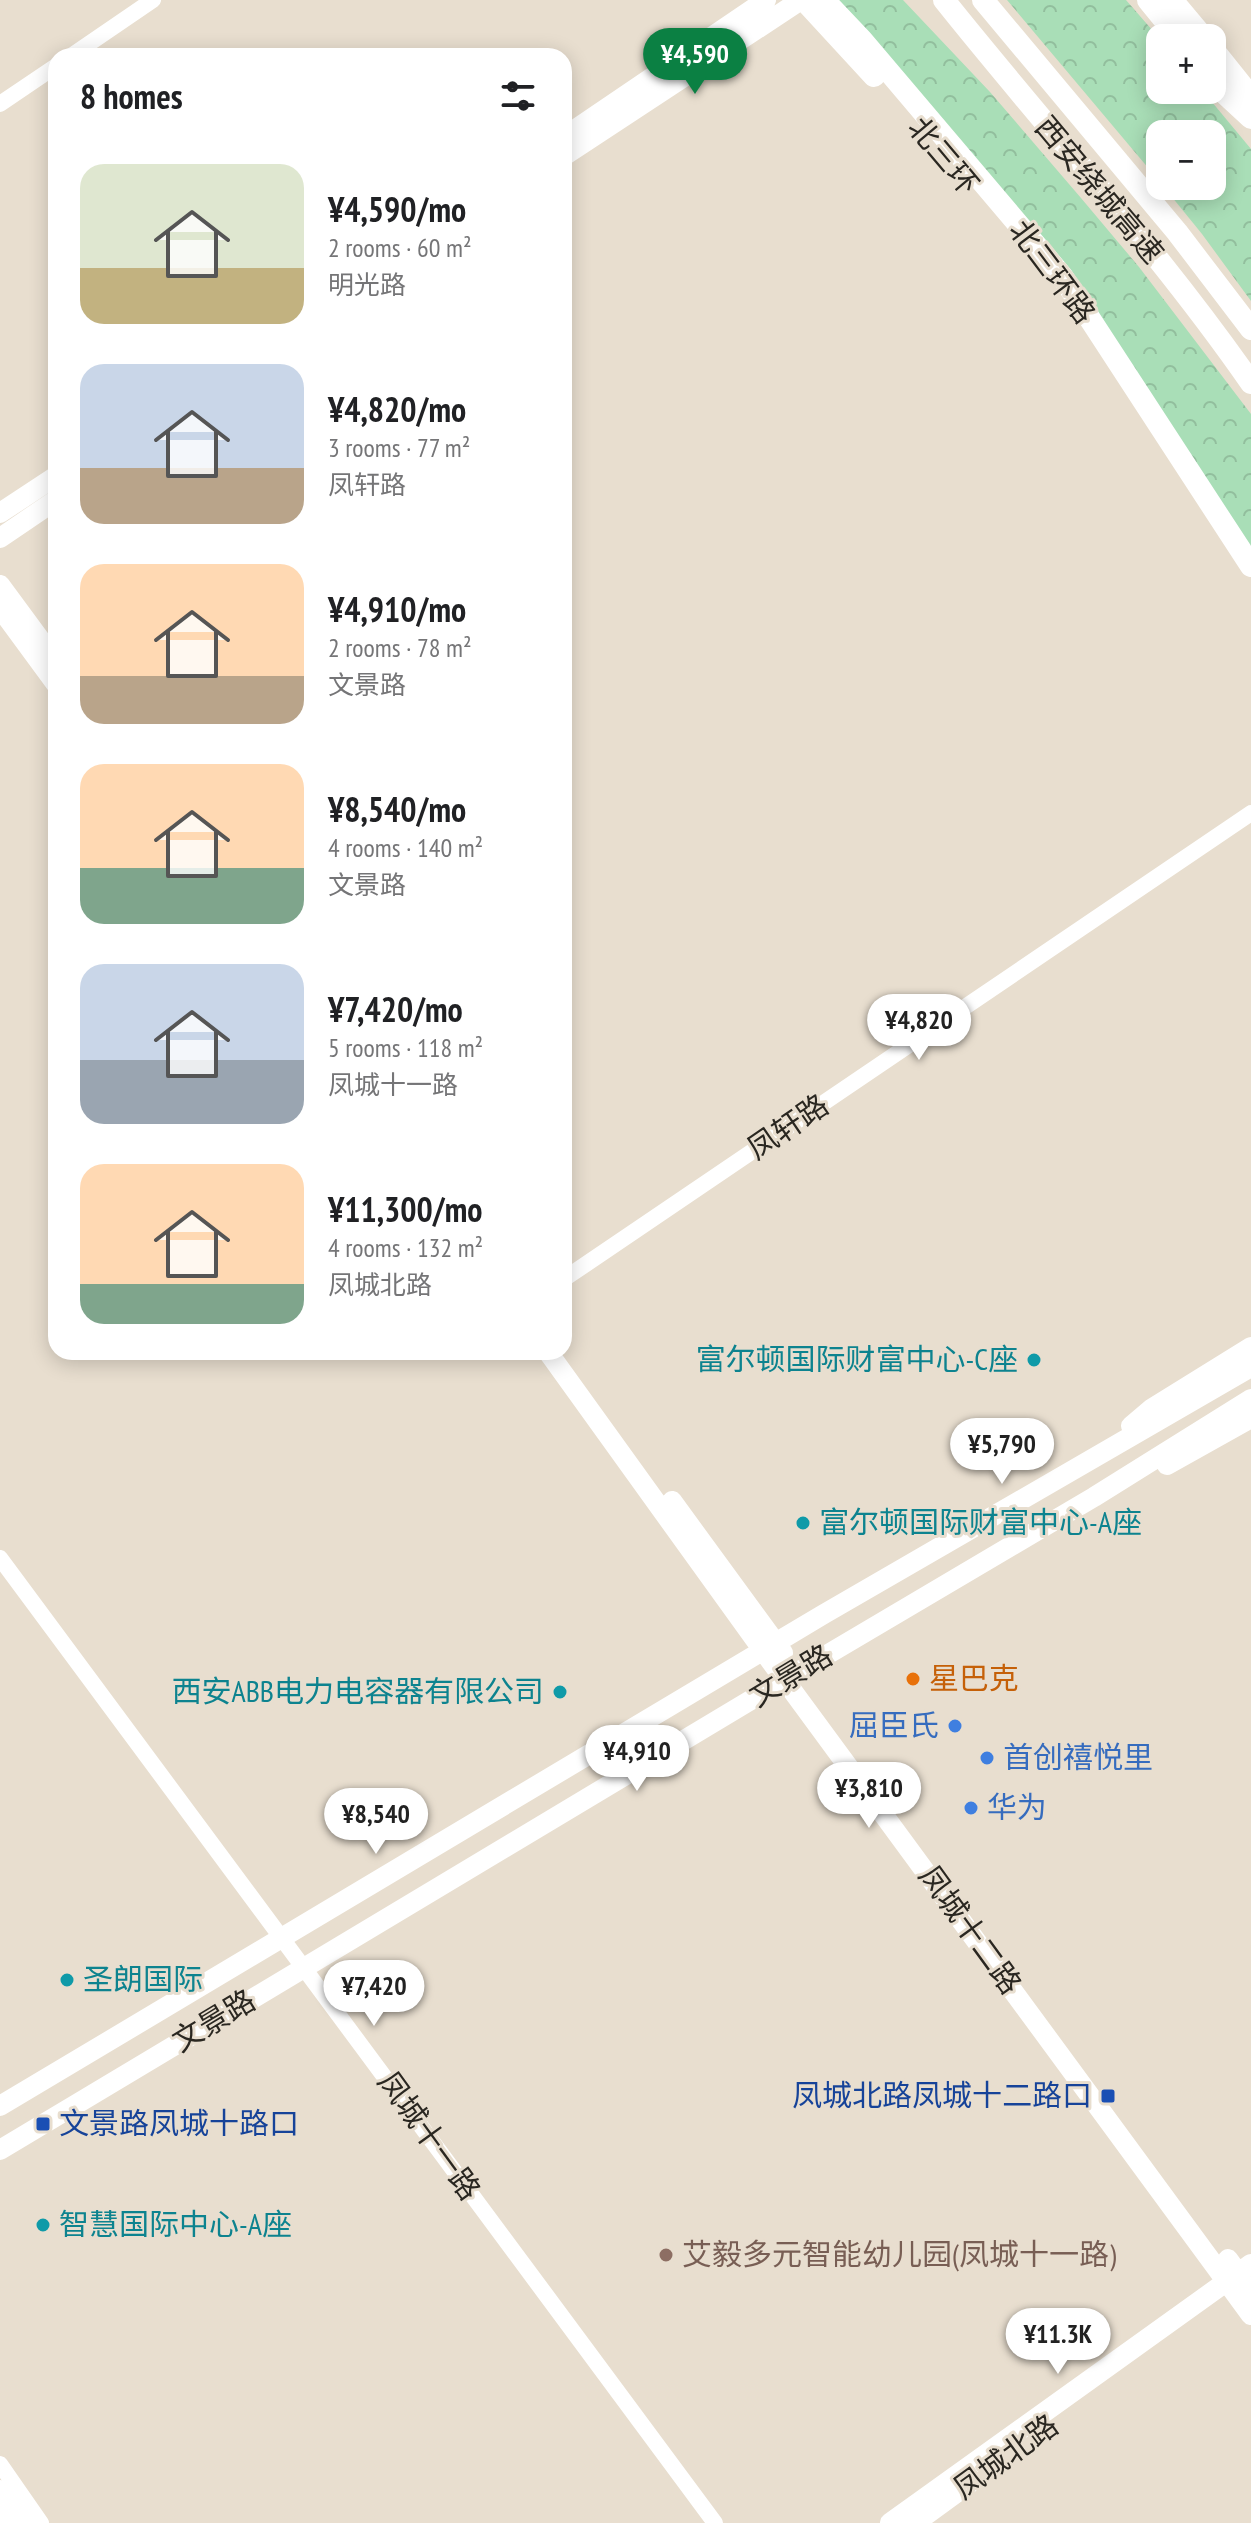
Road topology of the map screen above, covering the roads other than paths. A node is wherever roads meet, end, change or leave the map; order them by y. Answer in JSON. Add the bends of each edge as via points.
{"nodes":[{"id":1,"x":153,"y":0,"type":"edge"},
{"id":2,"x":766,"y":0,"type":"edge"},
{"id":3,"x":803,"y":0,"type":"edge"},
{"id":4,"x":824,"y":0,"type":"edge"},
{"id":5,"x":926,"y":0,"type":"edge"},
{"id":6,"x":944,"y":0,"type":"edge"},
{"id":7,"x":983,"y":0,"type":"edge"},
{"id":8,"x":1148,"y":0,"type":"edge"},
{"id":9,"x":1172,"y":0,"type":"edge"},
{"id":10,"x":1168,"y":24,"type":"edge"},
{"id":11,"x":1192,"y":24,"type":"edge"},
{"id":12,"x":83,"y":48,"type":"edge"},
{"id":13,"x":1226,"y":66,"type":"edge"},
{"id":14,"x":48,"y":71,"type":"edge"},
{"id":15,"x":1226,"y":94,"type":"edge"},
{"id":16,"x":1251,"y":97,"type":"edge"},
{"id":17,"x":1023,"y":98,"type":"junction"},
{"id":18,"x":0,"y":104,"type":"edge"},
{"id":19,"x":1251,"y":118,"type":"edge"},
{"id":20,"x":572,"y":132,"type":"edge"},
{"id":21,"x":572,"y":151,"type":"edge"},
{"id":22,"x":1251,"y":329,"type":"edge"},
{"id":23,"x":1110,"y":351,"type":"junction"},
{"id":24,"x":1251,"y":383,"type":"edge"},
{"id":25,"x":48,"y":481,"type":"edge"},
{"id":26,"x":48,"y":505,"type":"edge"},
{"id":27,"x":0,"y":513,"type":"edge"},
{"id":28,"x":0,"y":538,"type":"edge"},
{"id":29,"x":1251,"y":566,"type":"edge"},
{"id":30,"x":0,"y":585,"type":"edge"},
{"id":31,"x":0,"y":608,"type":"edge"},
{"id":32,"x":48,"y":650,"type":"edge"},
{"id":33,"x":48,"y":673,"type":"edge"},
{"id":34,"x":1251,"y":813,"type":"edge"},
{"id":35,"x":572,"y":1274,"type":"edge"},
{"id":36,"x":1251,"y":1347,"type":"edge"},
{"id":37,"x":554,"y":1360,"type":"edge"},
{"id":38,"x":569,"y":1360,"type":"edge"},
{"id":39,"x":1251,"y":1367,"type":"edge"},
{"id":40,"x":1251,"y":1399,"type":"edge"},
{"id":41,"x":1251,"y":1418,"type":"edge"},
{"id":42,"x":1094,"y":1459,"type":"junction"},
{"id":43,"x":1094,"y":1497,"type":"junction"},
{"id":44,"x":0,"y":1558,"type":"edge"},
{"id":45,"x":770,"y":1648,"type":"junction"},
{"id":46,"x":792,"y":1676,"type":"junction"},
{"id":47,"x":283,"y":1938,"type":"junction"},
{"id":48,"x":304,"y":1967,"type":"junction"},
{"id":49,"x":0,"y":2106,"type":"edge"},
{"id":50,"x":0,"y":2150,"type":"edge"},
{"id":51,"x":1242,"y":2280,"type":"edge"},
{"id":52,"x":1251,"y":2315,"type":"edge"},
{"id":53,"x":0,"y":2464,"type":"edge"},
{"id":54,"x":0,"y":2490,"type":"edge"},
{"id":55,"x":0,"y":2517,"type":"edge"},
{"id":56,"x":4,"y":2523,"type":"edge"},
{"id":57,"x":23,"y":2523,"type":"edge"},
{"id":58,"x":41,"y":2523,"type":"edge"},
{"id":59,"x":715,"y":2523,"type":"edge"},
{"id":60,"x":890,"y":2523,"type":"edge"},
{"id":61,"x":915,"y":2523,"type":"edge"}],
"edges":[{"from":1,"to":12,"type":"street"},
{"from":2,"to":20,"type":"main road"},
{"from":3,"to":21,"type":"main road"},
{"from":3,"to":23,"type":"highway","name":"北三环"},
{"from":4,"to":23,"type":"highway","name":"北三环路","via":[[1062,276]]},
{"from":5,"to":17,"type":"highway"},
{"from":6,"to":17,"type":"highway","name":"西安绕城高速"},
{"from":7,"to":22,"type":"highway","name":"西安绕城高速"},
{"from":8,"to":10,"type":"highway"},
{"from":9,"to":11,"type":"highway"},
{"from":13,"to":16,"type":"highway"},
{"from":14,"to":18,"type":"street"},
{"from":15,"to":19,"type":"highway"},
{"from":17,"to":24,"type":"highway","name":"西安绕城高速"},
{"from":23,"to":29,"type":"highway","name":"北三环路"},
{"from":25,"to":27,"type":"main road"},
{"from":26,"to":28,"type":"main road"},
{"from":30,"to":32,"type":"main road"},
{"from":31,"to":33,"type":"main road"},
{"from":34,"to":35,"type":"street","name":"凤轩路"},
{"from":36,"to":42,"type":"main road","via":[[1151,1409]]},
{"from":37,"to":45,"type":"main road","name":"凤城十二路"},
{"from":38,"to":45,"type":"main road","name":"凤城十二路"},
{"from":39,"to":42,"type":"main road","name":"文景路"},
{"from":40,"to":43,"type":"main road","name":"文景路"},
{"from":41,"to":43,"type":"main road","via":[[1169,1465]]},
{"from":42,"to":45,"type":"main road","name":"文景路"},
{"from":43,"to":46,"type":"main road","name":"文景路"},
{"from":44,"to":47,"type":"street","name":"凤城十一路"},
{"from":45,"to":46,"type":"main road","name":"凤城十二路"},
{"from":45,"to":47,"type":"main road","name":"文景路"},
{"from":46,"to":48,"type":"main road","name":"文景路"},
{"from":46,"to":51,"type":"main road","name":"凤城十二路"},
{"from":47,"to":48,"type":"street","name":"凤城十一路"},
{"from":47,"to":49,"type":"main road","name":"文景路"},
{"from":48,"to":50,"type":"main road","name":"文景路"},
{"from":48,"to":59,"type":"street","name":"凤城十一路"},
{"from":51,"to":52,"type":"main road","name":"凤城十二路"},
{"from":51,"to":60,"type":"main road","name":"凤城北路"},
{"from":51,"to":61,"type":"main road","name":"凤城北路"},
{"from":53,"to":58,"type":"street"},
{"from":54,"to":57,"type":"main road"},
{"from":55,"to":56,"type":"main road"}]}
